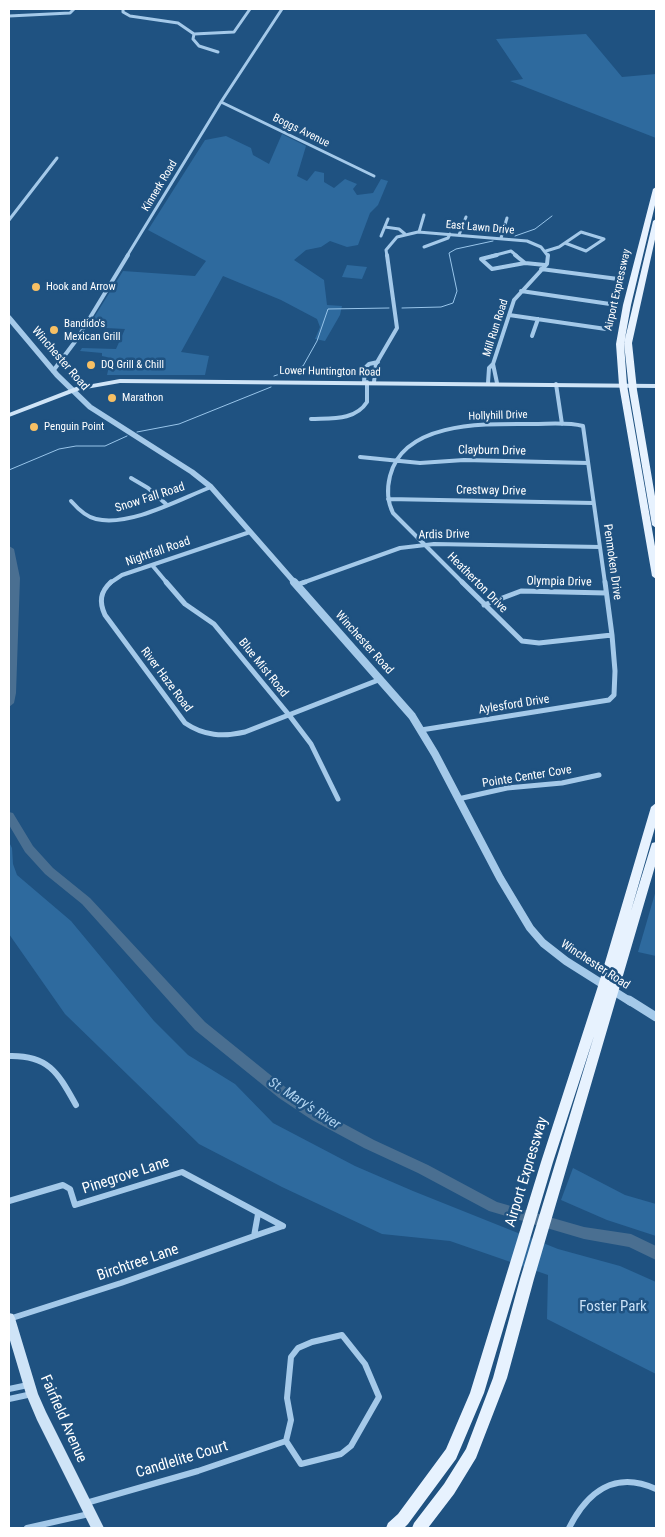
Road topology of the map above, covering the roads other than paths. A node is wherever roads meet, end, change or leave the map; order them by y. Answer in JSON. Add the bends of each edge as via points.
{"nodes":[{"id":1,"x":74,"y":9,"type":"edge"},
{"id":2,"x":123,"y":9,"type":"edge"},
{"id":3,"x":250,"y":9,"type":"edge"},
{"id":4,"x":282,"y":9,"type":"edge"},
{"id":5,"x":9,"y":16,"type":"edge"},
{"id":6,"x":194,"y":34,"type":"junction"},
{"id":7,"x":218,"y":52,"type":"dead end"},
{"id":8,"x":220,"y":102,"type":"junction"},
{"id":9,"x":57,"y":158,"type":"dead end"},
{"id":10,"x":374,"y":176,"type":"dead end"},
{"id":11,"x":656,"y":189,"type":"edge"},
{"id":12,"x":424,"y":215,"type":"dead end"},
{"id":13,"x":466,"y":217,"type":"dead end"},
{"id":14,"x":507,"y":218,"type":"dead end"},
{"id":15,"x":9,"y":220,"type":"edge"},
{"id":16,"x":388,"y":220,"type":"dead end"},
{"id":17,"x":656,"y":220,"type":"edge"},
{"id":18,"x":385,"y":227,"type":"junction"},
{"id":19,"x":419,"y":232,"type":"junction"},
{"id":20,"x":408,"y":233,"type":"junction"},
{"id":21,"x":450,"y":234,"type":"junction"},
{"id":22,"x":459,"y":235,"type":"junction"},
{"id":23,"x":381,"y":236,"type":"dead end"},
{"id":24,"x":501,"y":238,"type":"junction"},
{"id":25,"x":565,"y":243,"type":"junction"},
{"id":26,"x":424,"y":247,"type":"dead end"},
{"id":27,"x":546,"y":251,"type":"junction"},
{"id":28,"x":524,"y":263,"type":"junction"},
{"id":29,"x":545,"y":265,"type":"junction"},
{"id":30,"x":542,"y":269,"type":"junction"},
{"id":31,"x":618,"y":279,"type":"dead end"},
{"id":32,"x":521,"y":290,"type":"junction"},
{"id":33,"x":610,"y":304,"type":"dead end"},
{"id":34,"x":509,"y":315,"type":"junction"},
{"id":35,"x":9,"y":318,"type":"edge"},
{"id":36,"x":538,"y":319,"type":"junction"},
{"id":37,"x":606,"y":329,"type":"dead end"},
{"id":38,"x":532,"y":336,"type":"dead end"},
{"id":39,"x":378,"y":362,"type":"junction"},
{"id":40,"x":493,"y":364,"type":"junction"},
{"id":41,"x":53,"y":371,"type":"junction"},
{"id":42,"x":368,"y":382,"type":"junction"},
{"id":43,"x":488,"y":383,"type":"junction"},
{"id":44,"x":497,"y":383,"type":"junction"},
{"id":45,"x":556,"y":384,"type":"junction"},
{"id":46,"x":628,"y":385,"type":"junction"},
{"id":47,"x":656,"y":386,"type":"edge"},
{"id":48,"x":70,"y":391,"type":"junction"},
{"id":49,"x":9,"y":415,"type":"edge"},
{"id":50,"x":311,"y":419,"type":"dead end"},
{"id":51,"x":562,"y":424,"type":"junction"},
{"id":52,"x":583,"y":426,"type":"joint"},
{"id":53,"x":360,"y":457,"type":"dead end"},
{"id":54,"x":395,"y":462,"type":"junction"},
{"id":55,"x":588,"y":463,"type":"junction"},
{"id":56,"x":130,"y":478,"type":"dead end"},
{"id":57,"x":211,"y":487,"type":"junction"},
{"id":58,"x":388,"y":500,"type":"junction"},
{"id":59,"x":71,"y":501,"type":"dead end"},
{"id":60,"x":593,"y":503,"type":"junction"},
{"id":61,"x":166,"y":504,"type":"junction"},
{"id":62,"x":656,"y":525,"type":"edge"},
{"id":63,"x":250,"y":532,"type":"junction"},
{"id":64,"x":424,"y":545,"type":"junction"},
{"id":65,"x":600,"y":547,"type":"junction"},
{"id":66,"x":152,"y":565,"type":"junction"},
{"id":67,"x":656,"y":576,"type":"edge"},
{"id":68,"x":296,"y":585,"type":"junction"},
{"id":69,"x":606,"y":593,"type":"junction"},
{"id":70,"x":484,"y":605,"type":"junction"},
{"id":71,"x":105,"y":615,"type":"joint"},
{"id":72,"x":612,"y":635,"type":"junction"},
{"id":73,"x":381,"y":679,"type":"junction"},
{"id":74,"x":609,"y":700,"type":"joint"},
{"id":75,"x":289,"y":715,"type":"junction"},
{"id":76,"x":421,"y":730,"type":"junction"},
{"id":77,"x":599,"y":775,"type":"dead end"},
{"id":78,"x":338,"y":799,"type":"dead end"},
{"id":79,"x":458,"y":799,"type":"junction"},
{"id":80,"x":656,"y":807,"type":"edge"},
{"id":81,"x":656,"y":846,"type":"edge"},
{"id":82,"x":608,"y":989,"type":"junction"},
{"id":83,"x":656,"y":1017,"type":"edge"},
{"id":84,"x":9,"y":1056,"type":"edge"},
{"id":85,"x":76,"y":1105,"type":"dead end"},
{"id":86,"x":9,"y":1201,"type":"edge"},
{"id":87,"x":258,"y":1214,"type":"junction"},
{"id":88,"x":283,"y":1226,"type":"joint"},
{"id":89,"x":254,"y":1236,"type":"junction"},
{"id":90,"x":9,"y":1318,"type":"edge"},
{"id":91,"x":9,"y":1389,"type":"edge"},
{"id":92,"x":30,"y":1390,"type":"junction"},
{"id":93,"x":9,"y":1399,"type":"edge"},
{"id":94,"x":286,"y":1441,"type":"junction"},
{"id":95,"x":655,"y":1488,"type":"edge"},
{"id":96,"x":88,"y":1508,"type":"junction"},
{"id":97,"x":26,"y":1528,"type":"edge"},
{"id":98,"x":98,"y":1528,"type":"edge"},
{"id":99,"x":393,"y":1528,"type":"edge"},
{"id":100,"x":419,"y":1528,"type":"edge"},
{"id":101,"x":569,"y":1528,"type":"edge"}],
"edges":[{"from":1,"to":5,"type":"street","via":[[70,13]]},
{"from":2,"to":6,"type":"street","via":[[127,15],[178,23]]},
{"from":3,"to":6,"type":"street","via":[[234,32]]},
{"from":4,"to":8,"type":"street","name":"Kinnerk Road"},
{"from":6,"to":7,"type":"street","via":[[196,44]]},
{"from":8,"to":10,"type":"street","name":"Boggs Avenue"},
{"from":8,"to":41,"type":"street","name":"Kinnerk Road","via":[[77,339]]},
{"from":9,"to":15,"type":"street"},
{"from":11,"to":46,"type":"main road","name":"Airport Expressway","via":[[620,344]]},
{"from":12,"to":19,"type":"street"},
{"from":13,"to":22,"type":"street"},
{"from":14,"to":24,"type":"street"},
{"from":16,"to":18,"type":"street"},
{"from":17,"to":46,"type":"main road","name":"Airport Expressway","via":[[628,343]]},
{"from":18,"to":20,"type":"street"},
{"from":18,"to":23,"type":"street"},
{"from":19,"to":20,"type":"street","name":"East Lawn Drive"},
{"from":19,"to":21,"type":"street","name":"East Lawn Drive"},
{"from":20,"to":39,"type":"street","via":[[392,241],[386,250],[397,328]]},
{"from":21,"to":22,"type":"street","name":"East Lawn Drive"},
{"from":21,"to":26,"type":"street","via":[[448,238]]},
{"from":22,"to":24,"type":"street","name":"East Lawn Drive"},
{"from":24,"to":27,"type":"street","name":"East Lawn Drive","via":[[527,241]]},
{"from":25,"to":25,"type":"street","via":[[581,232],[604,239],[586,251]]},
{"from":25,"to":27,"type":"street"},
{"from":27,"to":29,"type":"street","via":[[549,258]]},
{"from":28,"to":28,"type":"street","via":[[492,269],[481,259],[511,251]]},
{"from":28,"to":29,"type":"street"},
{"from":29,"to":30,"type":"street","name":"Mill Run Road"},
{"from":30,"to":31,"type":"street"},
{"from":30,"to":32,"type":"street","name":"Mill Run Road"},
{"from":32,"to":33,"type":"street"},
{"from":32,"to":34,"type":"street","name":"Mill Run Road"},
{"from":34,"to":36,"type":"street"},
{"from":34,"to":40,"type":"street","name":"Mill Run Road"},
{"from":35,"to":41,"type":"street","name":"Winchester Road"},
{"from":36,"to":37,"type":"street"},
{"from":36,"to":38,"type":"street"},
{"from":39,"to":42,"type":"street"},
{"from":39,"to":42,"type":"street","via":[[365,368]]},
{"from":40,"to":43,"type":"street","name":"Mill Run Road"},
{"from":40,"to":44,"type":"street","name":"Mill Run Road"},
{"from":41,"to":48,"type":"street","name":"Winchester Road"},
{"from":42,"to":43,"type":"main road","name":"Lower Huntington Road"},
{"from":42,"to":48,"type":"main road","name":"Lower Huntington Road","via":[[133,380],[104,382]]},
{"from":42,"to":50,"type":"street","via":[[367,401],[358,412],[343,417]]},
{"from":43,"to":44,"type":"main road","name":"Lower Huntington Road"},
{"from":44,"to":45,"type":"main road","name":"Lower Huntington Road"},
{"from":45,"to":46,"type":"main road","name":"Lower Huntington Road"},
{"from":45,"to":51,"type":"street"},
{"from":46,"to":47,"type":"main road","name":"Lower Huntington Road"},
{"from":46,"to":62,"type":"main road","name":"Airport Expressway"},
{"from":46,"to":67,"type":"main road","name":"Airport Expressway"},
{"from":48,"to":49,"type":"main road","name":"Lower Huntington Road"},
{"from":48,"to":57,"type":"street","name":"Winchester Road"},
{"from":51,"to":52,"type":"street","name":"Hollyhill Drive"},
{"from":51,"to":54,"type":"street","name":"Hollyhill Drive","via":[[487,424],[452,428],[410,446]]},
{"from":52,"to":55,"type":"street","name":"Penmoken Drive"},
{"from":53,"to":54,"type":"street","name":"Clayburn Drive"},
{"from":54,"to":55,"type":"street","name":"Clayburn Drive"},
{"from":54,"to":58,"type":"street","via":[[389,474]]},
{"from":55,"to":60,"type":"street","name":"Penmoken Drive"},
{"from":56,"to":61,"type":"street"},
{"from":57,"to":61,"type":"street","name":"Snow Fall Road"},
{"from":57,"to":63,"type":"street","name":"Winchester Road"},
{"from":58,"to":60,"type":"street","name":"Crestway Drive"},
{"from":58,"to":64,"type":"street","name":"Heatherton Drive","via":[[396,517]]},
{"from":59,"to":61,"type":"street","name":"Snow Fall Road","via":[[87,516],[104,520],[129,517]]},
{"from":60,"to":65,"type":"street","name":"Penmoken Drive"},
{"from":63,"to":66,"type":"street","name":"Nightfall Road"},
{"from":63,"to":68,"type":"street","name":"Winchester Road"},
{"from":64,"to":65,"type":"street","name":"Ardis Drive"},
{"from":64,"to":68,"type":"street","name":"Ardis Drive","via":[[400,548]]},
{"from":64,"to":70,"type":"street","name":"Heatherton Drive"},
{"from":65,"to":69,"type":"street","name":"Penmoken Drive"},
{"from":66,"to":71,"type":"street","name":"Nightfall Road","via":[[122,575],[104,586],[100,604]]},
{"from":66,"to":75,"type":"street","name":"Blue Mist Road","via":[[185,604],[214,624]]},
{"from":68,"to":73,"type":"street","name":"Winchester Road"},
{"from":69,"to":70,"type":"street","name":"Olympia Drive","via":[[521,591]]},
{"from":69,"to":72,"type":"street","name":"Penmoken Drive"},
{"from":70,"to":72,"type":"street","name":"Heatherton Drive","via":[[522,641],[539,643]]},
{"from":71,"to":75,"type":"street","name":"River Haze Road","via":[[192,728],[208,735],[225,737]]},
{"from":72,"to":74,"type":"street","name":"Penmoken Drive","via":[[614,695]]},
{"from":73,"to":75,"type":"street"},
{"from":73,"to":76,"type":"street","name":"Winchester Road"},
{"from":74,"to":76,"type":"street","name":"Aylesford Drive"},
{"from":75,"to":78,"type":"street","name":"Blue Mist Road","via":[[311,744]]},
{"from":76,"to":79,"type":"street","name":"Winchester Road"},
{"from":77,"to":79,"type":"street","name":"Pointe Center Cove","via":[[562,783],[507,788]]},
{"from":79,"to":82,"type":"street","name":"Winchester Road","via":[[530,928],[566,961]]},
{"from":80,"to":82,"type":"main road","name":"Airport Expressway"},
{"from":81,"to":82,"type":"main road","name":"Airport Expressway"},
{"from":82,"to":83,"type":"street","name":"Winchester Road"},
{"from":82,"to":99,"type":"main road","name":"Airport Expressway","via":[[547,1162],[477,1392],[451,1454]]},
{"from":82,"to":100,"type":"main road","name":"Airport Expressway","via":[[561,1168],[500,1378],[471,1453]]},
{"from":84,"to":85,"type":"street","via":[[33,1056],[51,1066]]},
{"from":86,"to":87,"type":"street","name":"Pinegrove Lane","via":[[63,1185],[70,1189],[75,1205],[182,1172]]},
{"from":87,"to":88,"type":"street","name":"Pinegrove Lane"},
{"from":87,"to":89,"type":"street"},
{"from":88,"to":89,"type":"street","name":"Birchtree Lane"},
{"from":89,"to":90,"type":"street","name":"Birchtree Lane"},
{"from":90,"to":92,"type":"main road","name":"Fairfield Avenue"},
{"from":91,"to":92,"type":"street"},
{"from":92,"to":93,"type":"street"},
{"from":92,"to":96,"type":"main road","name":"Fairfield Avenue"},
{"from":94,"to":94,"type":"street","via":[[290,1420],[286,1398],[291,1357],[298,1348],[342,1335],[364,1359],[379,1397],[351,1446],[341,1454],[301,1464]]},
{"from":94,"to":96,"type":"street","name":"Candlelite Court"},
{"from":95,"to":101,"type":"street","via":[[624,1481],[600,1488],[587,1499]]},
{"from":96,"to":97,"type":"street","name":"Candlelite Court"},
{"from":96,"to":98,"type":"main road","name":"Fairfield Avenue"}]}
